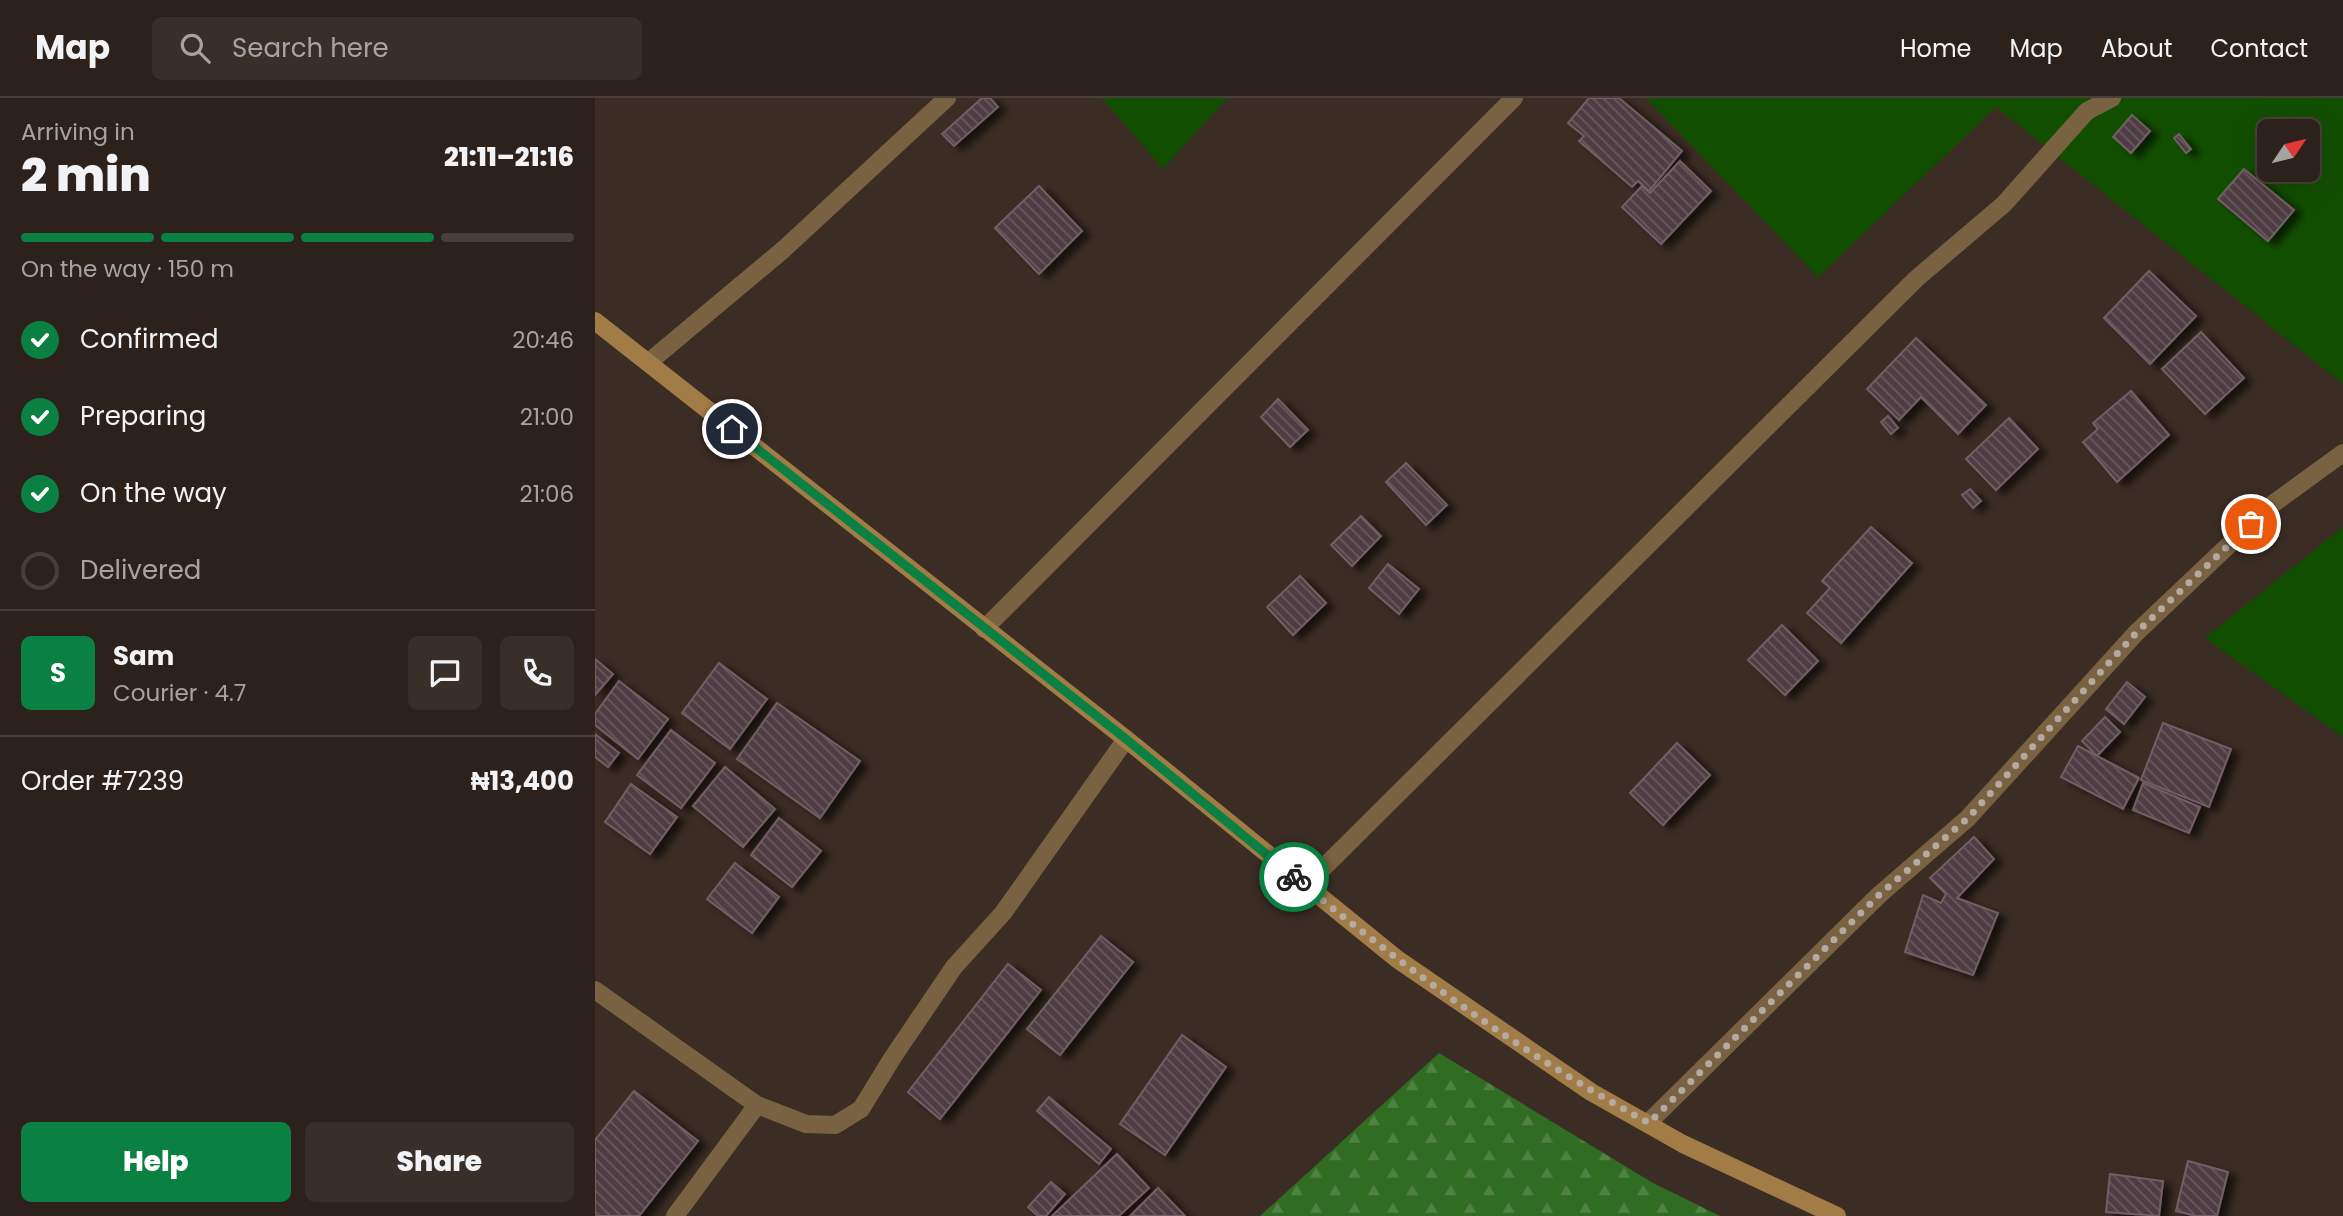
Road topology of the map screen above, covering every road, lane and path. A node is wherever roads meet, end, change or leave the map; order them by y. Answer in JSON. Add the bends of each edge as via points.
{"nodes":[{"id":1,"x":947,"y":98,"type":"edge"},
{"id":2,"x":1514,"y":98,"type":"edge"},
{"id":3,"x":2112,"y":98,"type":"edge"},
{"id":4,"x":595,"y":321,"type":"edge"},
{"id":5,"x":649,"y":362,"type":"junction"},
{"id":6,"x":2343,"y":453,"type":"edge"},
{"id":7,"x":984,"y":629,"type":"junction"},
{"id":8,"x":1126,"y":739,"type":"junction"},
{"id":9,"x":1305,"y":886,"type":"junction"},
{"id":10,"x":595,"y":990,"type":"edge"},
{"id":11,"x":757,"y":1105,"type":"junction"},
{"id":12,"x":1649,"y":1123,"type":"junction"},
{"id":13,"x":675,"y":1216,"type":"edge"},
{"id":14,"x":1837,"y":1216,"type":"edge"}],
"edges":[{"from":1,"to":5,"type":"street","via":[[784,249]]},
{"from":2,"to":7,"type":"street"},
{"from":3,"to":9,"type":"street","via":[[2087,111],[2004,204],[1916,279]]},
{"from":4,"to":5,"type":"main road"},
{"from":5,"to":7,"type":"main road"},
{"from":6,"to":12,"type":"street","via":[[2270,506],[2136,633],[1968,818],[1879,895]]},
{"from":7,"to":8,"type":"main road"},
{"from":8,"to":9,"type":"main road"},
{"from":8,"to":11,"type":"street","via":[[1003,913],[954,967],[861,1109],[835,1125],[806,1124]]},
{"from":9,"to":12,"type":"main road","via":[[1431,982],[1591,1092]]},
{"from":10,"to":11,"type":"street"},
{"from":11,"to":13,"type":"street"},
{"from":12,"to":14,"type":"main road"}]}
